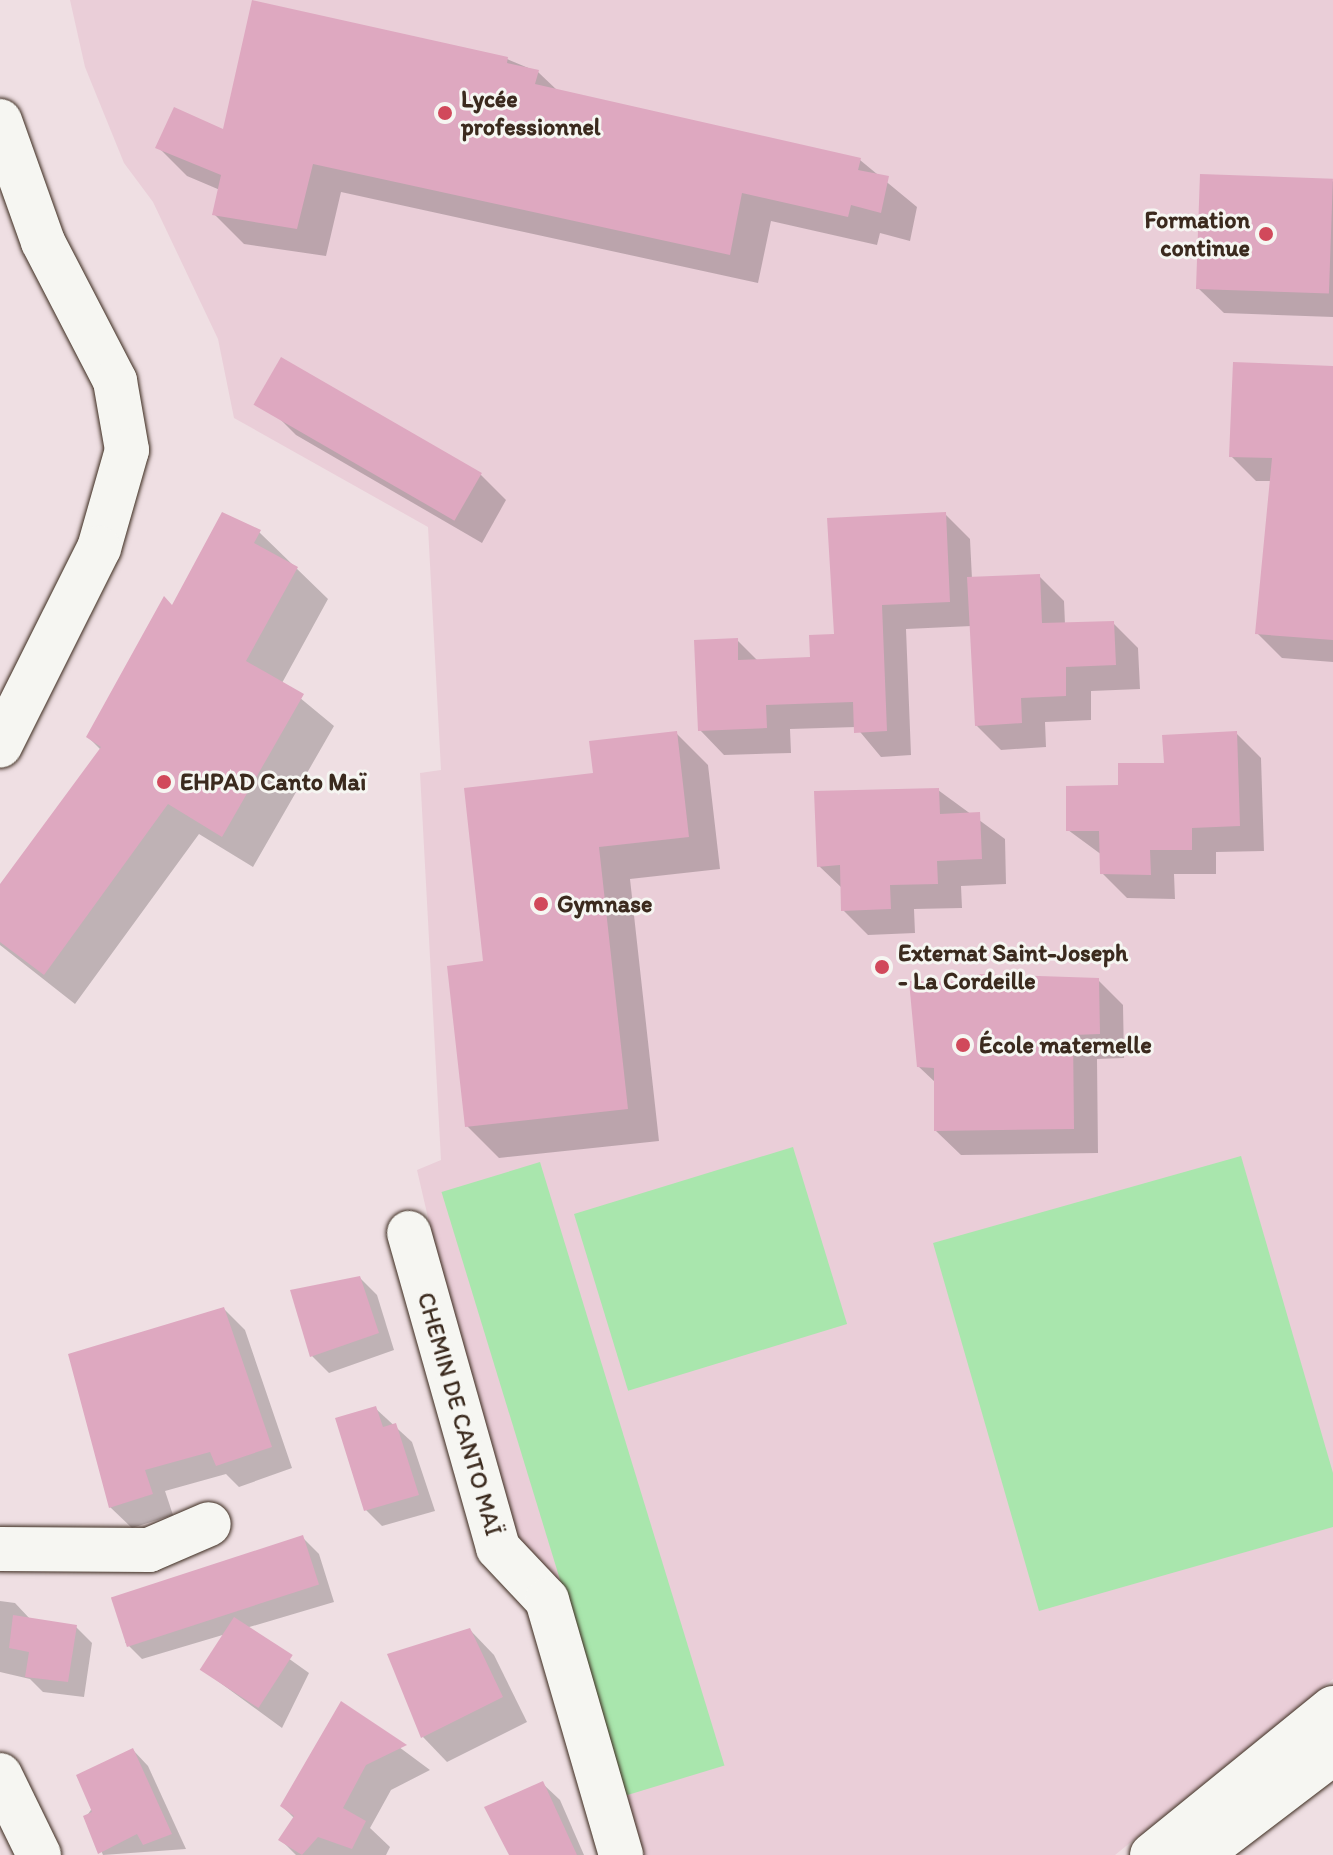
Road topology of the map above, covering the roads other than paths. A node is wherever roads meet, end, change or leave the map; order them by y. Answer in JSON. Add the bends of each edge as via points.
{"nodes":[{"id":1,"x":0,"y":121,"type":"edge"},
{"id":2,"x":0,"y":746,"type":"edge"},
{"id":3,"x":409,"y":1233,"type":"dead end"},
{"id":4,"x":209,"y":1524,"type":"dead end"},
{"id":5,"x":0,"y":1549,"type":"edge"},
{"id":6,"x":1333,"y":1708,"type":"edge"},
{"id":7,"x":1333,"y":1753,"type":"edge"},
{"id":8,"x":0,"y":1775,"type":"edge"},
{"id":9,"x":39,"y":1855,"type":"edge"},
{"id":10,"x":621,"y":1855,"type":"edge"},
{"id":11,"x":1152,"y":1855,"type":"edge"},
{"id":12,"x":1199,"y":1855,"type":"edge"}],
"edges":[{"from":1,"to":2,"type":"street","via":[[43,242],[115,381],[127,450],[99,548]]},
{"from":3,"to":10,"type":"street","name":"CHEMIN DE CANTO MAÏ","via":[[498,1548],[547,1600]]},
{"from":4,"to":5,"type":"street","via":[[149,1550]]},
{"from":6,"to":11,"type":"street"},
{"from":7,"to":12,"type":"street"},
{"from":8,"to":9,"type":"street"}]}
